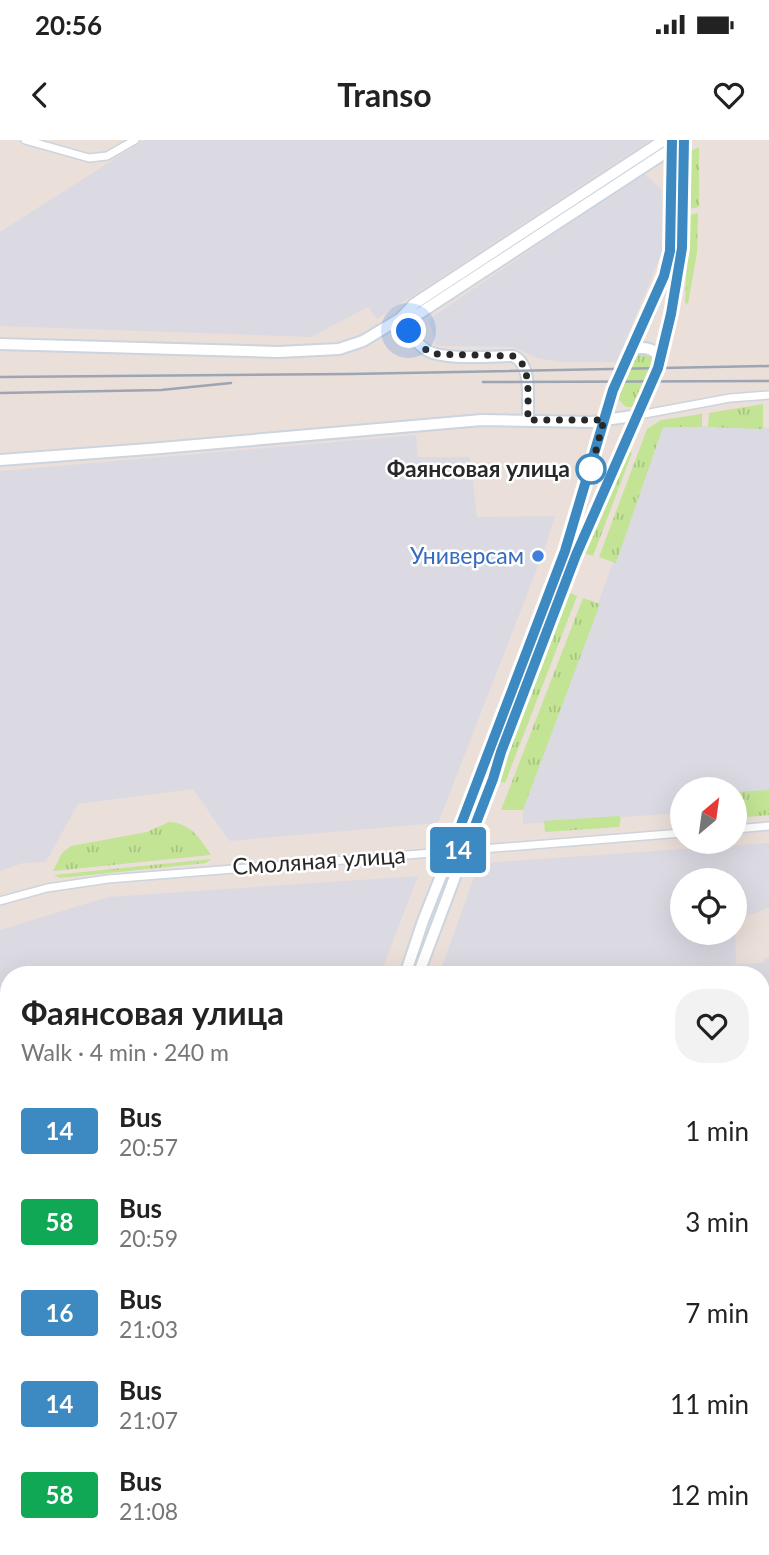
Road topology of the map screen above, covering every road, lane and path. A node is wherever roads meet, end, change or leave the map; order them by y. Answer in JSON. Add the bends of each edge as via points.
{"nodes":[{"id":1,"x":25,"y":140,"type":"edge"},
{"id":2,"x":135,"y":140,"type":"edge"},
{"id":3,"x":684,"y":140,"type":"edge"},
{"id":4,"x":669,"y":143,"type":"edge"},
{"id":5,"x":401,"y":318,"type":"junction"},
{"id":6,"x":0,"y":344,"type":"edge"},
{"id":7,"x":630,"y":349,"type":"junction"},
{"id":8,"x":660,"y":359,"type":"junction"},
{"id":9,"x":769,"y":395,"type":"edge"},
{"id":10,"x":639,"y":415,"type":"junction"},
{"id":11,"x":528,"y":420,"type":"junction"},
{"id":12,"x":604,"y":420,"type":"junction"},
{"id":13,"x":0,"y":460,"type":"edge"},
{"id":14,"x":769,"y":826,"type":"edge"},
{"id":15,"x":747,"y":828,"type":"edge"},
{"id":16,"x":670,"y":834,"type":"edge"},
{"id":17,"x":466,"y":849,"type":"junction"},
{"id":18,"x":451,"y":851,"type":"junction"},
{"id":19,"x":0,"y":901,"type":"edge"},
{"id":20,"x":408,"y":966,"type":"edge"},
{"id":21,"x":421,"y":966,"type":"edge"}],
"edges":[{"from":1,"to":2,"type":"street","via":[[89,158],[107,156]]},
{"from":3,"to":4,"type":"main road"},
{"from":3,"to":8,"type":"main road","via":[[682,248]]},
{"from":4,"to":5,"type":"main road","via":[[414,304]]},
{"from":4,"to":7,"type":"main road","via":[[668,261]]},
{"from":5,"to":6,"type":"main road","via":[[352,346],[315,351]]},
{"from":5,"to":11,"type":"main road","via":[[428,352],[521,360]]},
{"from":7,"to":8,"type":"main road","via":[[653,349]]},
{"from":7,"to":12,"type":"main road"},
{"from":8,"to":10,"type":"main road"},
{"from":9,"to":10,"type":"street"},
{"from":10,"to":12,"type":"main road"},
{"from":10,"to":17,"type":"main road","via":[[576,555]]},
{"from":11,"to":12,"type":"main road"},
{"from":11,"to":13,"type":"main road","via":[[453,422]]},
{"from":12,"to":18,"type":"main road","via":[[570,539]]},
{"from":14,"to":15,"type":"street"},
{"from":16,"to":17,"type":"street","name":"Смоляная улица"},
{"from":17,"to":18,"type":"street","name":"Смоляная улица"},
{"from":17,"to":21,"type":"main road"},
{"from":18,"to":19,"type":"street","name":"Смоляная улица","via":[[108,878]]},
{"from":18,"to":20,"type":"main road"}]}
